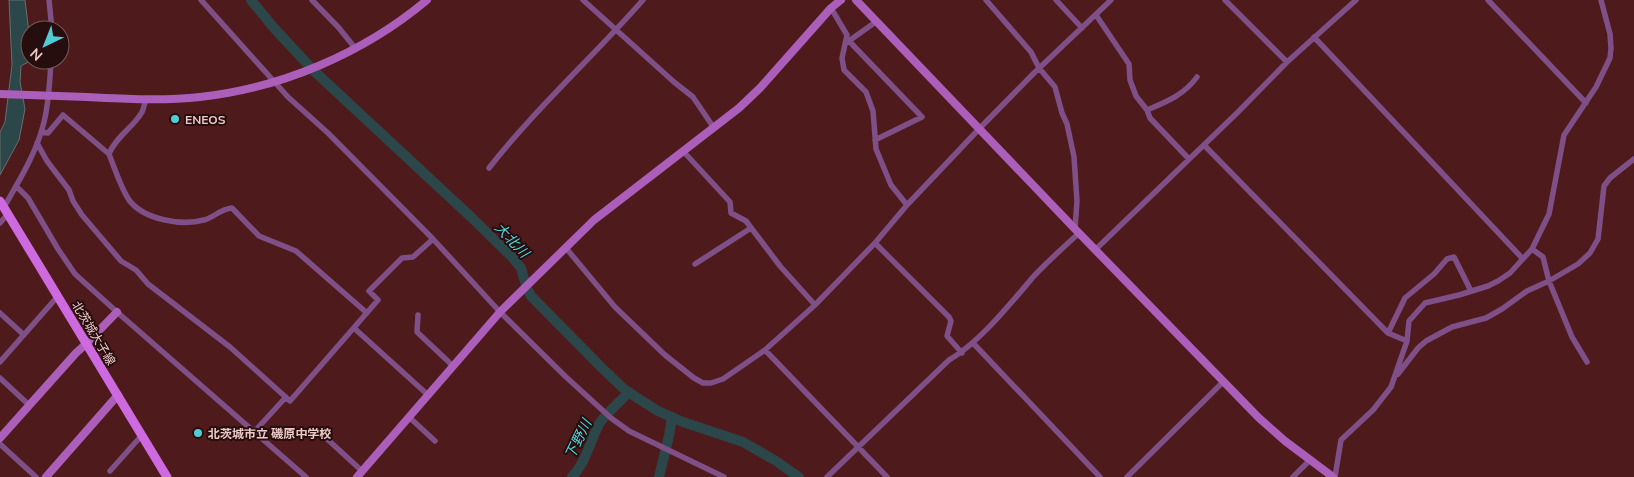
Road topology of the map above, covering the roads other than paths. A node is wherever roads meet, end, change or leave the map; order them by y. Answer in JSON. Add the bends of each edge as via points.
{"nodes":[{"id":1,"x":49,"y":0,"type":"edge"},
{"id":2,"x":201,"y":0,"type":"edge"},
{"id":3,"x":312,"y":0,"type":"edge"},
{"id":4,"x":427,"y":0,"type":"edge"},
{"id":5,"x":583,"y":0,"type":"edge"},
{"id":6,"x":643,"y":0,"type":"edge"},
{"id":7,"x":842,"y":0,"type":"edge"},
{"id":8,"x":856,"y":0,"type":"edge"},
{"id":9,"x":986,"y":0,"type":"edge"},
{"id":10,"x":1056,"y":0,"type":"edge"},
{"id":11,"x":1111,"y":0,"type":"edge"},
{"id":12,"x":1225,"y":0,"type":"edge"},
{"id":13,"x":1356,"y":0,"type":"edge"},
{"id":14,"x":1488,"y":0,"type":"edge"},
{"id":15,"x":1601,"y":0,"type":"edge"},
{"id":16,"x":831,"y":8,"type":"junction"},
{"id":17,"x":1096,"y":15,"type":"junction"},
{"id":18,"x":51,"y":20,"type":"edge"},
{"id":19,"x":877,"y":21,"type":"junction"},
{"id":20,"x":1082,"y":28,"type":"junction"},
{"id":21,"x":616,"y":30,"type":"junction"},
{"id":22,"x":1314,"y":37,"type":"junction"},
{"id":23,"x":847,"y":42,"type":"junction"},
{"id":24,"x":353,"y":49,"type":"junction"},
{"id":25,"x":1287,"y":62,"type":"junction"},
{"id":26,"x":1039,"y":68,"type":"junction"},
{"id":27,"x":50,"y":70,"type":"edge"},
{"id":28,"x":1197,"y":77,"type":"dead end"},
{"id":29,"x":276,"y":82,"type":"junction"},
{"id":30,"x":0,"y":94,"type":"edge"},
{"id":31,"x":47,"y":96,"type":"junction"},
{"id":32,"x":146,"y":100,"type":"junction"},
{"id":33,"x":1586,"y":103,"type":"junction"},
{"id":34,"x":1147,"y":110,"type":"junction"},
{"id":35,"x":714,"y":128,"type":"junction"},
{"id":36,"x":979,"y":129,"type":"junction"},
{"id":37,"x":42,"y":132,"type":"junction"},
{"id":38,"x":875,"y":140,"type":"junction"},
{"id":39,"x":37,"y":143,"type":"junction"},
{"id":40,"x":1204,"y":145,"type":"junction"},
{"id":41,"x":683,"y":151,"type":"junction"},
{"id":42,"x":109,"y":154,"type":"junction"},
{"id":43,"x":1189,"y":159,"type":"junction"},
{"id":44,"x":1634,"y":159,"type":"edge"},
{"id":45,"x":488,"y":168,"type":"dead end"},
{"id":46,"x":16,"y":186,"type":"junction"},
{"id":47,"x":907,"y":205,"type":"junction"},
{"id":48,"x":3,"y":206,"type":"edge"},
{"id":49,"x":0,"y":223,"type":"edge"},
{"id":50,"x":751,"y":228,"type":"junction"},
{"id":51,"x":1077,"y":231,"type":"junction"},
{"id":52,"x":433,"y":239,"type":"junction"},
{"id":53,"x":875,"y":243,"type":"junction"},
{"id":54,"x":1532,"y":248,"type":"junction"},
{"id":55,"x":563,"y":250,"type":"junction"},
{"id":56,"x":1095,"y":250,"type":"junction"},
{"id":57,"x":1523,"y":259,"type":"junction"},
{"id":58,"x":695,"y":264,"type":"dead end"},
{"id":59,"x":1549,"y":281,"type":"junction"},
{"id":60,"x":1471,"y":291,"type":"junction"},
{"id":61,"x":58,"y":296,"type":"junction"},
{"id":62,"x":815,"y":305,"type":"junction"},
{"id":63,"x":501,"y":310,"type":"junction"},
{"id":64,"x":0,"y":312,"type":"edge"},
{"id":65,"x":116,"y":312,"type":"junction"},
{"id":66,"x":367,"y":313,"type":"junction"},
{"id":67,"x":418,"y":315,"type":"dead end"},
{"id":68,"x":354,"y":328,"type":"junction"},
{"id":69,"x":1388,"y":333,"type":"junction"},
{"id":70,"x":24,"y":334,"type":"junction"},
{"id":71,"x":1407,"y":340,"type":"junction"},
{"id":72,"x":972,"y":343,"type":"junction"},
{"id":73,"x":86,"y":344,"type":"junction"},
{"id":74,"x":766,"y":350,"type":"junction"},
{"id":75,"x":962,"y":353,"type":"junction"},
{"id":76,"x":0,"y":362,"type":"edge"},
{"id":77,"x":1588,"y":362,"type":"dead end"},
{"id":78,"x":453,"y":366,"type":"junction"},
{"id":79,"x":0,"y":378,"type":"edge"},
{"id":80,"x":1395,"y":378,"type":"junction"},
{"id":81,"x":1223,"y":382,"type":"junction"},
{"id":82,"x":118,"y":395,"type":"junction"},
{"id":83,"x":428,"y":395,"type":"junction"},
{"id":84,"x":286,"y":397,"type":"junction"},
{"id":85,"x":30,"y":404,"type":"junction"},
{"id":86,"x":409,"y":417,"type":"junction"},
{"id":87,"x":254,"y":432,"type":"junction"},
{"id":88,"x":142,"y":436,"type":"junction"},
{"id":89,"x":0,"y":438,"type":"edge"},
{"id":90,"x":326,"y":438,"type":"dead end"},
{"id":91,"x":434,"y":441,"type":"dead end"},
{"id":92,"x":0,"y":444,"type":"edge"},
{"id":93,"x":858,"y":448,"type":"junction"},
{"id":94,"x":1310,"y":460,"type":"junction"},
{"id":95,"x":110,"y":471,"type":"dead end"},
{"id":96,"x":360,"y":474,"type":"edge"},
{"id":97,"x":36,"y":477,"type":"edge"},
{"id":98,"x":46,"y":477,"type":"edge"},
{"id":99,"x":167,"y":477,"type":"edge"},
{"id":100,"x":306,"y":477,"type":"edge"},
{"id":101,"x":724,"y":477,"type":"edge"},
{"id":102,"x":827,"y":477,"type":"edge"},
{"id":103,"x":887,"y":477,"type":"edge"},
{"id":104,"x":1100,"y":477,"type":"edge"},
{"id":105,"x":1127,"y":477,"type":"edge"},
{"id":106,"x":1293,"y":477,"type":"edge"},
{"id":107,"x":1334,"y":477,"type":"edge"}],
"edges":[{"from":1,"to":18,"type":"street"},
{"from":2,"to":29,"type":"street"},
{"from":3,"to":24,"type":"street","via":[[339,28]]},
{"from":4,"to":24,"type":"street"},
{"from":5,"to":21,"type":"street"},
{"from":6,"to":21,"type":"street"},
{"from":7,"to":16,"type":"street"},
{"from":8,"to":19,"type":"street"},
{"from":9,"to":26,"type":"street","via":[[1031,52]]},
{"from":10,"to":20,"type":"street"},
{"from":11,"to":17,"type":"street"},
{"from":12,"to":25,"type":"street"},
{"from":13,"to":22,"type":"street"},
{"from":14,"to":33,"type":"street"},
{"from":15,"to":33,"type":"street","via":[[1610,34],[1610,58]]},
{"from":16,"to":23,"type":"street","via":[[847,35]]},
{"from":16,"to":35,"type":"street","via":[[760,88]]},
{"from":17,"to":20,"type":"street"},
{"from":17,"to":34,"type":"street","via":[[1129,64],[1136,96]]},
{"from":19,"to":23,"type":"street"},
{"from":19,"to":36,"type":"street"},
{"from":20,"to":26,"type":"street"},
{"from":21,"to":35,"type":"street","via":[[693,97]]},
{"from":21,"to":45,"type":"street"},
{"from":22,"to":25,"type":"street"},
{"from":22,"to":57,"type":"street"},
{"from":23,"to":38,"type":"street","via":[[842,58],[844,70],[866,92],[873,110]]},
{"from":23,"to":38,"type":"street","via":[[922,117]]},
{"from":24,"to":29,"type":"street"},
{"from":25,"to":40,"type":"street"},
{"from":26,"to":36,"type":"street"},
{"from":26,"to":51,"type":"street","via":[[1055,87],[1067,124],[1074,157]]},
{"from":27,"to":31,"type":"street"},
{"from":28,"to":34,"type":"street","via":[[1175,98]]},
{"from":29,"to":32,"type":"street","via":[[209,96]]},
{"from":29,"to":52,"type":"street"},
{"from":30,"to":31,"type":"street"},
{"from":31,"to":32,"type":"street"},
{"from":31,"to":37,"type":"street"},
{"from":32,"to":42,"type":"street","via":[[142,112]]},
{"from":33,"to":54,"type":"street","via":[[1564,135],[1549,214]]},
{"from":34,"to":43,"type":"street","via":[[1150,118]]},
{"from":35,"to":41,"type":"street"},
{"from":36,"to":47,"type":"street"},
{"from":36,"to":51,"type":"street"},
{"from":37,"to":39,"type":"street"},
{"from":37,"to":42,"type":"street","via":[[48,134],[63,115]]},
{"from":38,"to":47,"type":"street","via":[[891,185]]},
{"from":39,"to":46,"type":"street"},
{"from":39,"to":84,"type":"street","via":[[82,215],[121,261],[230,347]]},
{"from":40,"to":43,"type":"street"},
{"from":40,"to":69,"type":"street"},
{"from":41,"to":50,"type":"street","via":[[730,202],[732,213]]},
{"from":41,"to":55,"type":"street","via":[[594,220]]},
{"from":42,"to":66,"type":"street","via":[[130,201],[144,213],[186,223],[206,220],[225,208],[232,208],[259,236],[296,251]]},
{"from":43,"to":56,"type":"street"},
{"from":44,"to":59,"type":"street","via":[[1604,186],[1598,239],[1590,253]]},
{"from":46,"to":48,"type":"street"},
{"from":46,"to":65,"type":"street","via":[[28,198],[75,274]]},
{"from":47,"to":53,"type":"street"},
{"from":48,"to":49,"type":"street"},
{"from":48,"to":61,"type":"main road","name":"北茨城大子線"},
{"from":50,"to":58,"type":"street"},
{"from":50,"to":62,"type":"street"},
{"from":51,"to":56,"type":"street"},
{"from":51,"to":72,"type":"street"},
{"from":52,"to":63,"type":"street"},
{"from":52,"to":66,"type":"street","via":[[413,257],[402,258],[369,291],[378,300]]},
{"from":53,"to":62,"type":"street"},
{"from":53,"to":75,"type":"street","via":[[949,317],[947,336]]},
{"from":54,"to":57,"type":"street"},
{"from":54,"to":59,"type":"street","via":[[1543,257]]},
{"from":55,"to":63,"type":"street"},
{"from":55,"to":74,"type":"street","via":[[665,355],[703,383],[723,379]]},
{"from":56,"to":81,"type":"street"},
{"from":57,"to":60,"type":"street","via":[[1498,281]]},
{"from":59,"to":77,"type":"street","via":[[1572,337]]},
{"from":59,"to":80,"type":"street","via":[[1527,291],[1486,318],[1452,327],[1426,341]]},
{"from":60,"to":69,"type":"street","via":[[1454,257],[1448,259],[1405,298]]},
{"from":60,"to":71,"type":"street","via":[[1425,303],[1409,321]]},
{"from":61,"to":70,"type":"street"},
{"from":61,"to":73,"type":"main road","name":"北茨城大子線"},
{"from":62,"to":74,"type":"street"},
{"from":63,"to":78,"type":"street"},
{"from":63,"to":101,"type":"street","via":[[611,418],[629,431]]},
{"from":64,"to":70,"type":"street"},
{"from":65,"to":73,"type":"street"},
{"from":65,"to":87,"type":"street"},
{"from":66,"to":68,"type":"street"},
{"from":67,"to":78,"type":"street","via":[[417,332]]},
{"from":68,"to":83,"type":"street"},
{"from":68,"to":84,"type":"street","via":[[290,401]]},
{"from":69,"to":71,"type":"street"},
{"from":70,"to":76,"type":"street"},
{"from":71,"to":80,"type":"street"},
{"from":72,"to":75,"type":"street"},
{"from":72,"to":104,"type":"street"},
{"from":73,"to":82,"type":"main road","name":"北茨城大子線"},
{"from":73,"to":85,"type":"street"},
{"from":74,"to":93,"type":"street"},
{"from":75,"to":93,"type":"street","via":[[949,360]]},
{"from":78,"to":83,"type":"street"},
{"from":79,"to":85,"type":"street"},
{"from":80,"to":107,"type":"street","via":[[1384,398],[1341,440]]},
{"from":81,"to":94,"type":"street","via":[[1259,418]]},
{"from":81,"to":105,"type":"street"},
{"from":82,"to":88,"type":"main road","name":"北茨城大子線"},
{"from":82,"to":98,"type":"street"},
{"from":83,"to":86,"type":"street"},
{"from":84,"to":87,"type":"street"},
{"from":85,"to":89,"type":"street"},
{"from":86,"to":91,"type":"street"},
{"from":86,"to":96,"type":"street"},
{"from":87,"to":100,"type":"street"},
{"from":88,"to":95,"type":"street"},
{"from":88,"to":99,"type":"main road","name":"北茨城大子線"},
{"from":90,"to":96,"type":"street"},
{"from":92,"to":97,"type":"street"},
{"from":93,"to":102,"type":"street"},
{"from":93,"to":103,"type":"street"},
{"from":94,"to":106,"type":"street"},
{"from":94,"to":107,"type":"street"}]}
